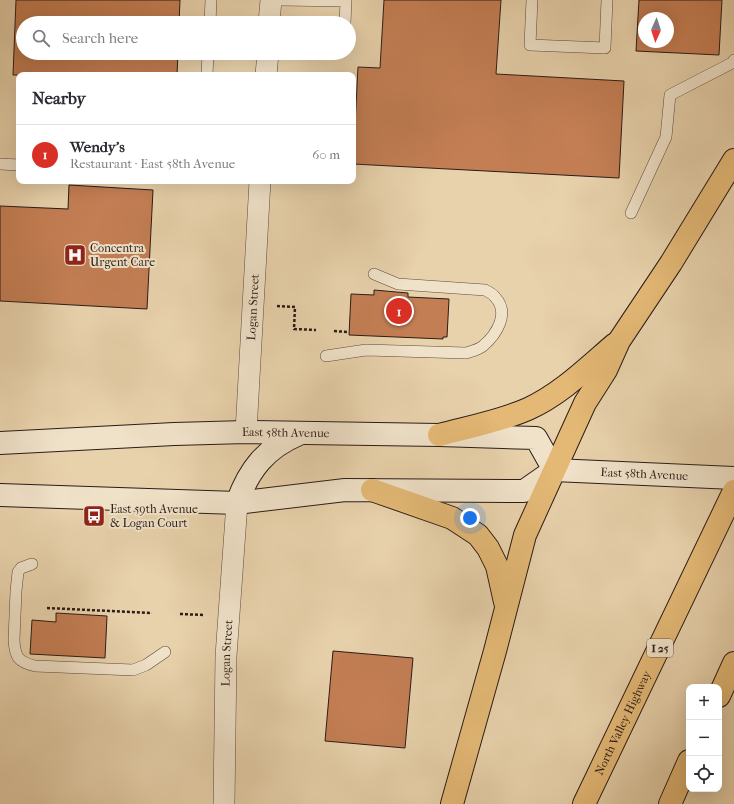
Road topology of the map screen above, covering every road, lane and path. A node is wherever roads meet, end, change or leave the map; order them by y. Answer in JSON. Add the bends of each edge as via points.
{"nodes":[{"id":1,"x":211,"y":0,"type":"edge"},
{"id":2,"x":271,"y":0,"type":"edge"},
{"id":3,"x":281,"y":0,"type":"edge"},
{"id":4,"x":532,"y":0,"type":"edge"},
{"id":5,"x":607,"y":0,"type":"edge"},
{"id":6,"x":346,"y":1,"type":"edge"},
{"id":7,"x":210,"y":16,"type":"edge"},
{"id":8,"x":270,"y":16,"type":"edge"},
{"id":9,"x":345,"y":16,"type":"edge"},
{"id":10,"x":208,"y":60,"type":"edge"},
{"id":11,"x":267,"y":60,"type":"edge"},
{"id":12,"x":734,"y":60,"type":"edge"},
{"id":13,"x":207,"y":72,"type":"edge"},
{"id":14,"x":266,"y":72,"type":"edge"},
{"id":15,"x":734,"y":160,"type":"edge"},
{"id":16,"x":0,"y":164,"type":"edge"},
{"id":17,"x":16,"y":165,"type":"edge"},
{"id":18,"x":260,"y":184,"type":"edge"},
{"id":19,"x":631,"y":213,"type":"dead end"},
{"id":20,"x":374,"y":274,"type":"dead end"},
{"id":21,"x":277,"y":306,"type":"dead end"},
{"id":22,"x":316,"y":330,"type":"dead end"},
{"id":23,"x":334,"y":331,"type":"dead end"},
{"id":24,"x":347,"y":332,"type":"dead end"},
{"id":25,"x":619,"y":341,"type":"junction"},
{"id":26,"x":326,"y":356,"type":"dead end"},
{"id":27,"x":246,"y":432,"type":"junction"},
{"id":28,"x":301,"y":434,"type":"junction"},
{"id":29,"x":439,"y":434,"type":"junction"},
{"id":30,"x":0,"y":443,"type":"edge"},
{"id":31,"x":554,"y":470,"type":"junction"},
{"id":32,"x":734,"y":478,"type":"edge"},
{"id":33,"x":372,"y":490,"type":"junction"},
{"id":34,"x":734,"y":491,"type":"edge"},
{"id":35,"x":0,"y":495,"type":"edge"},
{"id":36,"x":237,"y":503,"type":"junction"},
{"id":37,"x":32,"y":564,"type":"dead end"},
{"id":38,"x":506,"y":607,"type":"junction"},
{"id":39,"x":47,"y":608,"type":"dead end"},
{"id":40,"x":152,"y":613,"type":"dead end"},
{"id":41,"x":180,"y":614,"type":"dead end"},
{"id":42,"x":205,"y":616,"type":"dead end"},
{"id":43,"x":165,"y":652,"type":"dead end"},
{"id":44,"x":734,"y":663,"type":"edge"},
{"id":45,"x":722,"y":689,"type":"edge"},
{"id":46,"x":686,"y":768,"type":"edge"},
{"id":47,"x":224,"y":804,"type":"edge"},
{"id":48,"x":452,"y":804,"type":"edge"},
{"id":49,"x":584,"y":804,"type":"edge"},
{"id":50,"x":670,"y":804,"type":"edge"}],
"edges":[{"from":1,"to":7,"type":"lane"},
{"from":2,"to":8,"type":"street"},
{"from":3,"to":6,"type":"lane"},
{"from":4,"to":5,"type":"lane","via":[[530,45],[605,48]]},
{"from":6,"to":9,"type":"lane"},
{"from":10,"to":13,"type":"lane"},
{"from":11,"to":14,"type":"street"},
{"from":12,"to":19,"type":"lane","via":[[670,95],[666,137]]},
{"from":15,"to":25,"type":"highway","via":[[671,263]]},
{"from":16,"to":17,"type":"lane"},
{"from":18,"to":27,"type":"street","name":"Logan Street"},
{"from":20,"to":26,"type":"lane","via":[[398,284],[485,290],[496,298],[502,308],[502,321],[483,346],[466,353],[366,350]]},
{"from":21,"to":22,"type":"path","via":[[294,307],[294,329]]},
{"from":23,"to":24,"type":"path"},
{"from":25,"to":29,"type":"highway","via":[[548,398],[530,408],[514,415]]},
{"from":25,"to":31,"type":"highway","via":[[606,370],[584,403]]},
{"from":27,"to":28,"type":"main road","name":"East 58th Avenue"},
{"from":27,"to":30,"type":"main road","name":"East 58th Avenue"},
{"from":28,"to":29,"type":"main road","name":"East 58th Avenue"},
{"from":28,"to":36,"type":"main road","via":[[276,447],[255,467]]},
{"from":29,"to":31,"type":"main road","name":"East 58th Avenue","via":[[536,438]]},
{"from":31,"to":32,"type":"main road","name":"East 58th Avenue"},
{"from":31,"to":33,"type":"main road","via":[[524,491]]},
{"from":31,"to":38,"type":"highway","via":[[525,535]]},
{"from":33,"to":36,"type":"main road","via":[[345,490]]},
{"from":33,"to":38,"type":"highway","via":[[452,518],[478,535],[497,566]]},
{"from":34,"to":49,"type":"highway","name":"North Valley Highway","number":"I 25"},
{"from":35,"to":36,"type":"main road"},
{"from":36,"to":47,"type":"street","name":"Logan Street","via":[[226,656]]},
{"from":37,"to":43,"type":"lane","via":[[20,568],[17,579],[14,650],[19,660],[35,666],[133,670],[146,665]]},
{"from":38,"to":48,"type":"highway"},
{"from":39,"to":40,"type":"path"},
{"from":41,"to":42,"type":"path"},
{"from":44,"to":45,"type":"highway"},
{"from":46,"to":50,"type":"highway"}]}
